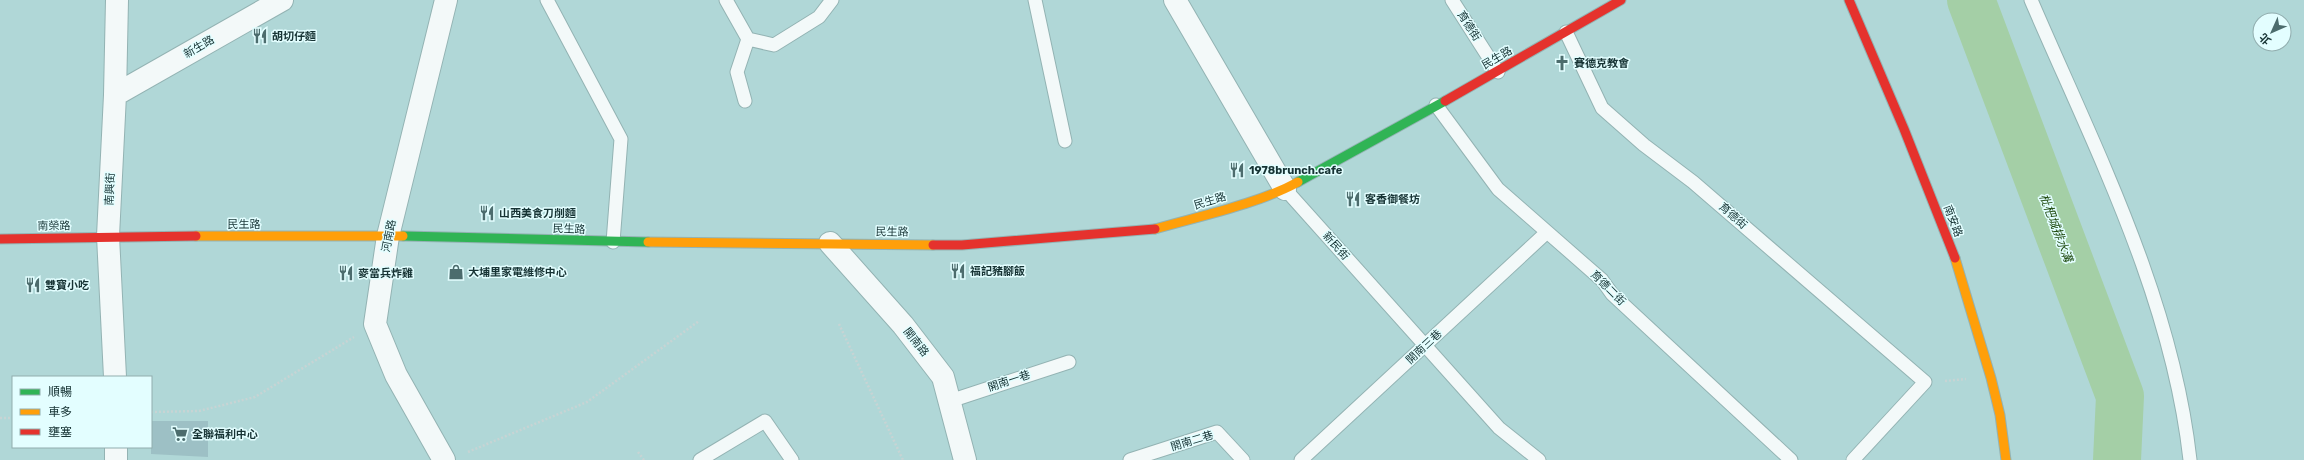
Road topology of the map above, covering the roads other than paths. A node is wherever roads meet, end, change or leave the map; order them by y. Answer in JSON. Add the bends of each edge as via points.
{"nodes":[{"id":1,"x":117,"y":0,"type":"edge"},
{"id":2,"x":282,"y":0,"type":"edge"},
{"id":3,"x":446,"y":0,"type":"edge"},
{"id":4,"x":547,"y":0,"type":"edge"},
{"id":5,"x":726,"y":0,"type":"edge"},
{"id":6,"x":832,"y":0,"type":"edge"},
{"id":7,"x":1035,"y":0,"type":"edge"},
{"id":8,"x":1175,"y":0,"type":"edge"},
{"id":9,"x":1452,"y":0,"type":"edge"},
{"id":10,"x":1621,"y":0,"type":"edge"},
{"id":11,"x":1849,"y":0,"type":"edge"},
{"id":12,"x":2031,"y":0,"type":"edge"},
{"id":13,"x":1566,"y":32,"type":"junction"},
{"id":14,"x":748,"y":39,"type":"junction"},
{"id":15,"x":1498,"y":72,"type":"junction"},
{"id":16,"x":115,"y":95,"type":"junction"},
{"id":17,"x":745,"y":101,"type":"dead end"},
{"id":18,"x":1436,"y":106,"type":"junction"},
{"id":19,"x":1065,"y":141,"type":"dead end"},
{"id":20,"x":1285,"y":189,"type":"junction"},
{"id":21,"x":1546,"y":233,"type":"junction"},
{"id":22,"x":108,"y":236,"type":"junction"},
{"id":23,"x":388,"y":236,"type":"junction"},
{"id":24,"x":0,"y":239,"type":"edge"},
{"id":25,"x":613,"y":242,"type":"junction"},
{"id":26,"x":830,"y":243,"type":"junction"},
{"id":27,"x":1426,"y":345,"type":"junction"},
{"id":28,"x":1069,"y":362,"type":"dead end"},
{"id":29,"x":115,"y":376,"type":"edge"},
{"id":30,"x":950,"y":401,"type":"junction"},
{"id":31,"x":116,"y":448,"type":"edge"},
{"id":32,"x":454,"y":457,"type":"edge"},
{"id":33,"x":116,"y":460,"type":"edge"},
{"id":34,"x":700,"y":460,"type":"edge"},
{"id":35,"x":792,"y":460,"type":"edge"},
{"id":36,"x":965,"y":460,"type":"edge"},
{"id":37,"x":1130,"y":460,"type":"edge"},
{"id":38,"x":1243,"y":460,"type":"edge"},
{"id":39,"x":1301,"y":460,"type":"edge"},
{"id":40,"x":1539,"y":460,"type":"edge"},
{"id":41,"x":1791,"y":460,"type":"edge"},
{"id":42,"x":1853,"y":460,"type":"edge"},
{"id":43,"x":2006,"y":460,"type":"edge"},
{"id":44,"x":2190,"y":460,"type":"edge"}],
"edges":[{"from":1,"to":16,"type":"street","name":"南興街"},
{"from":2,"to":16,"type":"street","name":"新生路"},
{"from":3,"to":23,"type":"street","name":"河南路"},
{"from":4,"to":25,"type":"lane","via":[[621,139]]},
{"from":5,"to":14,"type":"lane"},
{"from":6,"to":14,"type":"lane","via":[[819,17],[774,45]]},
{"from":7,"to":19,"type":"lane"},
{"from":8,"to":20,"type":"street","name":"新民街"},
{"from":9,"to":15,"type":"lane","name":"育德街"},
{"from":10,"to":13,"type":"street","name":"民生路"},
{"from":11,"to":43,"type":"street","name":"南安路","via":[[1904,129],[1957,264],[1991,378],[2000,415]]},
{"from":12,"to":44,"type":"lane","via":[[2139,253],[2180,388]]},
{"from":13,"to":15,"type":"street","name":"民生路"},
{"from":13,"to":42,"type":"lane","name":"育德街","via":[[1602,108],[1644,145],[1693,182],[1925,382]]},
{"from":14,"to":17,"type":"lane","via":[[737,72]]},
{"from":15,"to":18,"type":"street","name":"民生路"},
{"from":16,"to":22,"type":"street","name":"南興街"},
{"from":18,"to":20,"type":"street","name":"民生路"},
{"from":18,"to":21,"type":"lane","name":"育德二街","via":[[1498,189]]},
{"from":20,"to":26,"type":"street","name":"民生路","via":[[1154,229],[962,244]]},
{"from":20,"to":27,"type":"lane","name":"新民街"},
{"from":21,"to":27,"type":"lane","name":"開南三巷"},
{"from":21,"to":41,"type":"lane","name":"育德二街","via":[[1602,280],[1612,294]]},
{"from":22,"to":23,"type":"street","name":"民生路"},
{"from":22,"to":24,"type":"street","name":"南榮路"},
{"from":22,"to":29,"type":"street","name":"南興街"},
{"from":23,"to":25,"type":"street","name":"民生路"},
{"from":23,"to":32,"type":"street","name":"河南路","via":[[375,324],[396,375]]},
{"from":25,"to":26,"type":"street","name":"民生路"},
{"from":26,"to":30,"type":"street","name":"開南路","via":[[903,325],[943,377]]},
{"from":27,"to":39,"type":"lane","name":"開南三巷"},
{"from":27,"to":40,"type":"lane","name":"新民街","via":[[1499,428]]},
{"from":28,"to":30,"type":"lane","name":"開南一巷"},
{"from":30,"to":36,"type":"street","name":"開南路"},
{"from":31,"to":33,"type":"street"},
{"from":34,"to":35,"type":"lane","via":[[765,421]]},
{"from":37,"to":38,"type":"lane","name":"開南二巷","via":[[1217,432]]}]}
